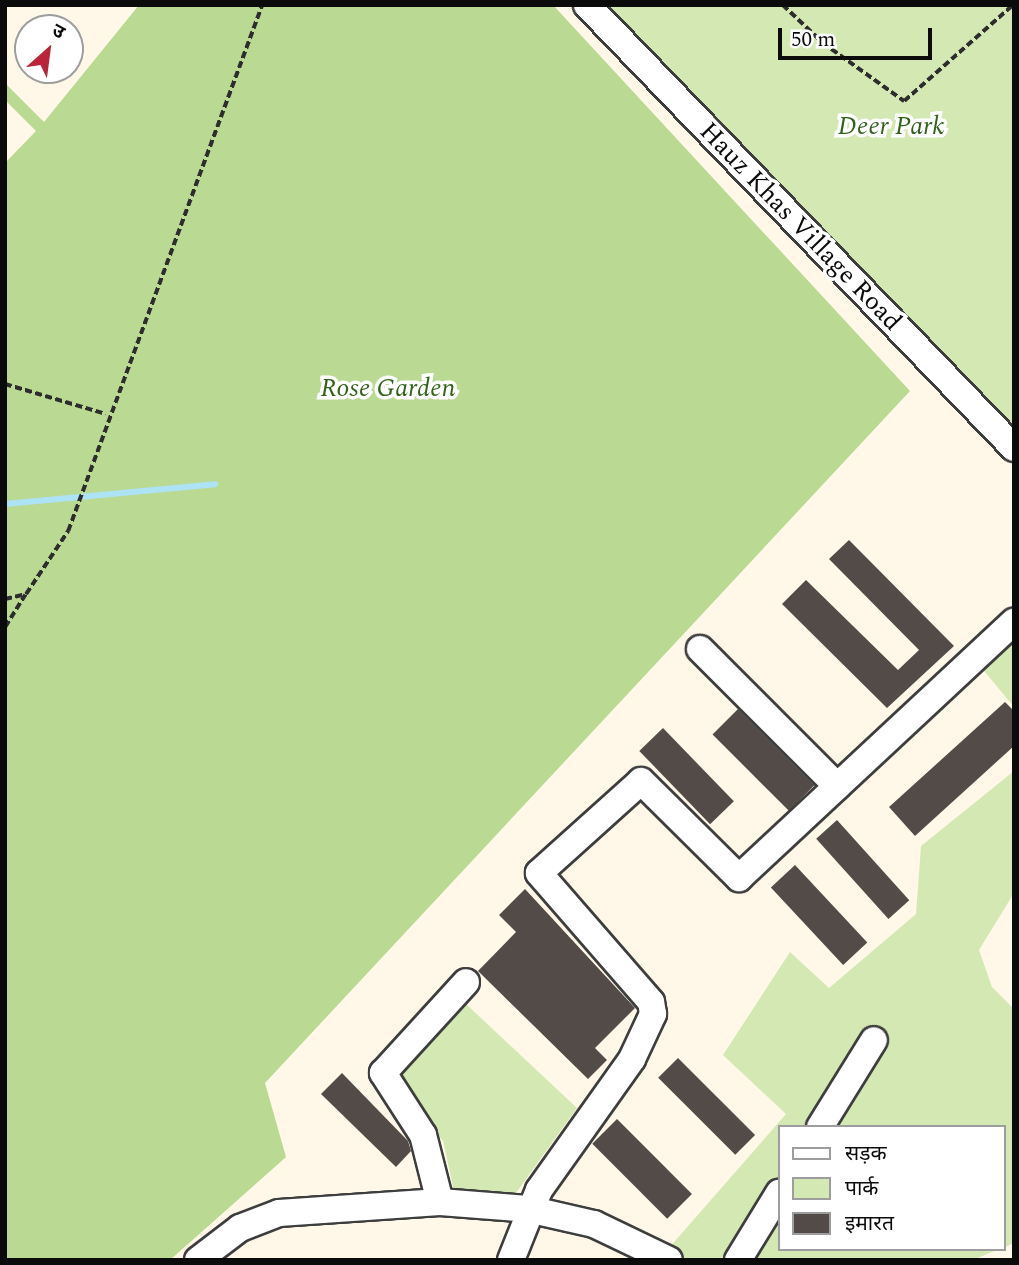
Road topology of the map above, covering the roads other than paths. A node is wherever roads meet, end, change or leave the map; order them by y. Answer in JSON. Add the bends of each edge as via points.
{"nodes":[{"id":1,"x":587,"y":5,"type":"edge"},
{"id":2,"x":1014,"y":449,"type":"edge"},
{"id":3,"x":1014,"y":622,"type":"edge"},
{"id":4,"x":700,"y":649,"type":"dead end"},
{"id":5,"x":837,"y":786,"type":"junction"},
{"id":6,"x":466,"y":982,"type":"dead end"},
{"id":7,"x":874,"y":1040,"type":"dead end"},
{"id":8,"x":821,"y":1125,"type":"edge"},
{"id":9,"x":778,"y":1195,"type":"edge"},
{"id":10,"x":440,"y":1202,"type":"junction"},
{"id":11,"x":528,"y":1209,"type":"junction"},
{"id":12,"x":198,"y":1260,"type":"edge"},
{"id":13,"x":510,"y":1260,"type":"edge"},
{"id":14,"x":669,"y":1260,"type":"edge"},
{"id":15,"x":738,"y":1260,"type":"edge"}],
"edges":[{"from":1,"to":2,"type":"street","name":"Hauz Khas Village Road"},
{"from":3,"to":5,"type":"street"},
{"from":4,"to":5,"type":"street"},
{"from":5,"to":11,"type":"street","via":[[739,878],[641,781],[539,873],[651,1002],[653,1014],[632,1059]]},
{"from":6,"to":10,"type":"street","via":[[383,1073],[423,1135]]},
{"from":7,"to":8,"type":"street"},
{"from":9,"to":15,"type":"street"},
{"from":10,"to":11,"type":"street"},
{"from":10,"to":12,"type":"street","via":[[279,1213],[240,1228]]},
{"from":11,"to":13,"type":"street"},
{"from":11,"to":14,"type":"street","via":[[594,1224]]}]}
